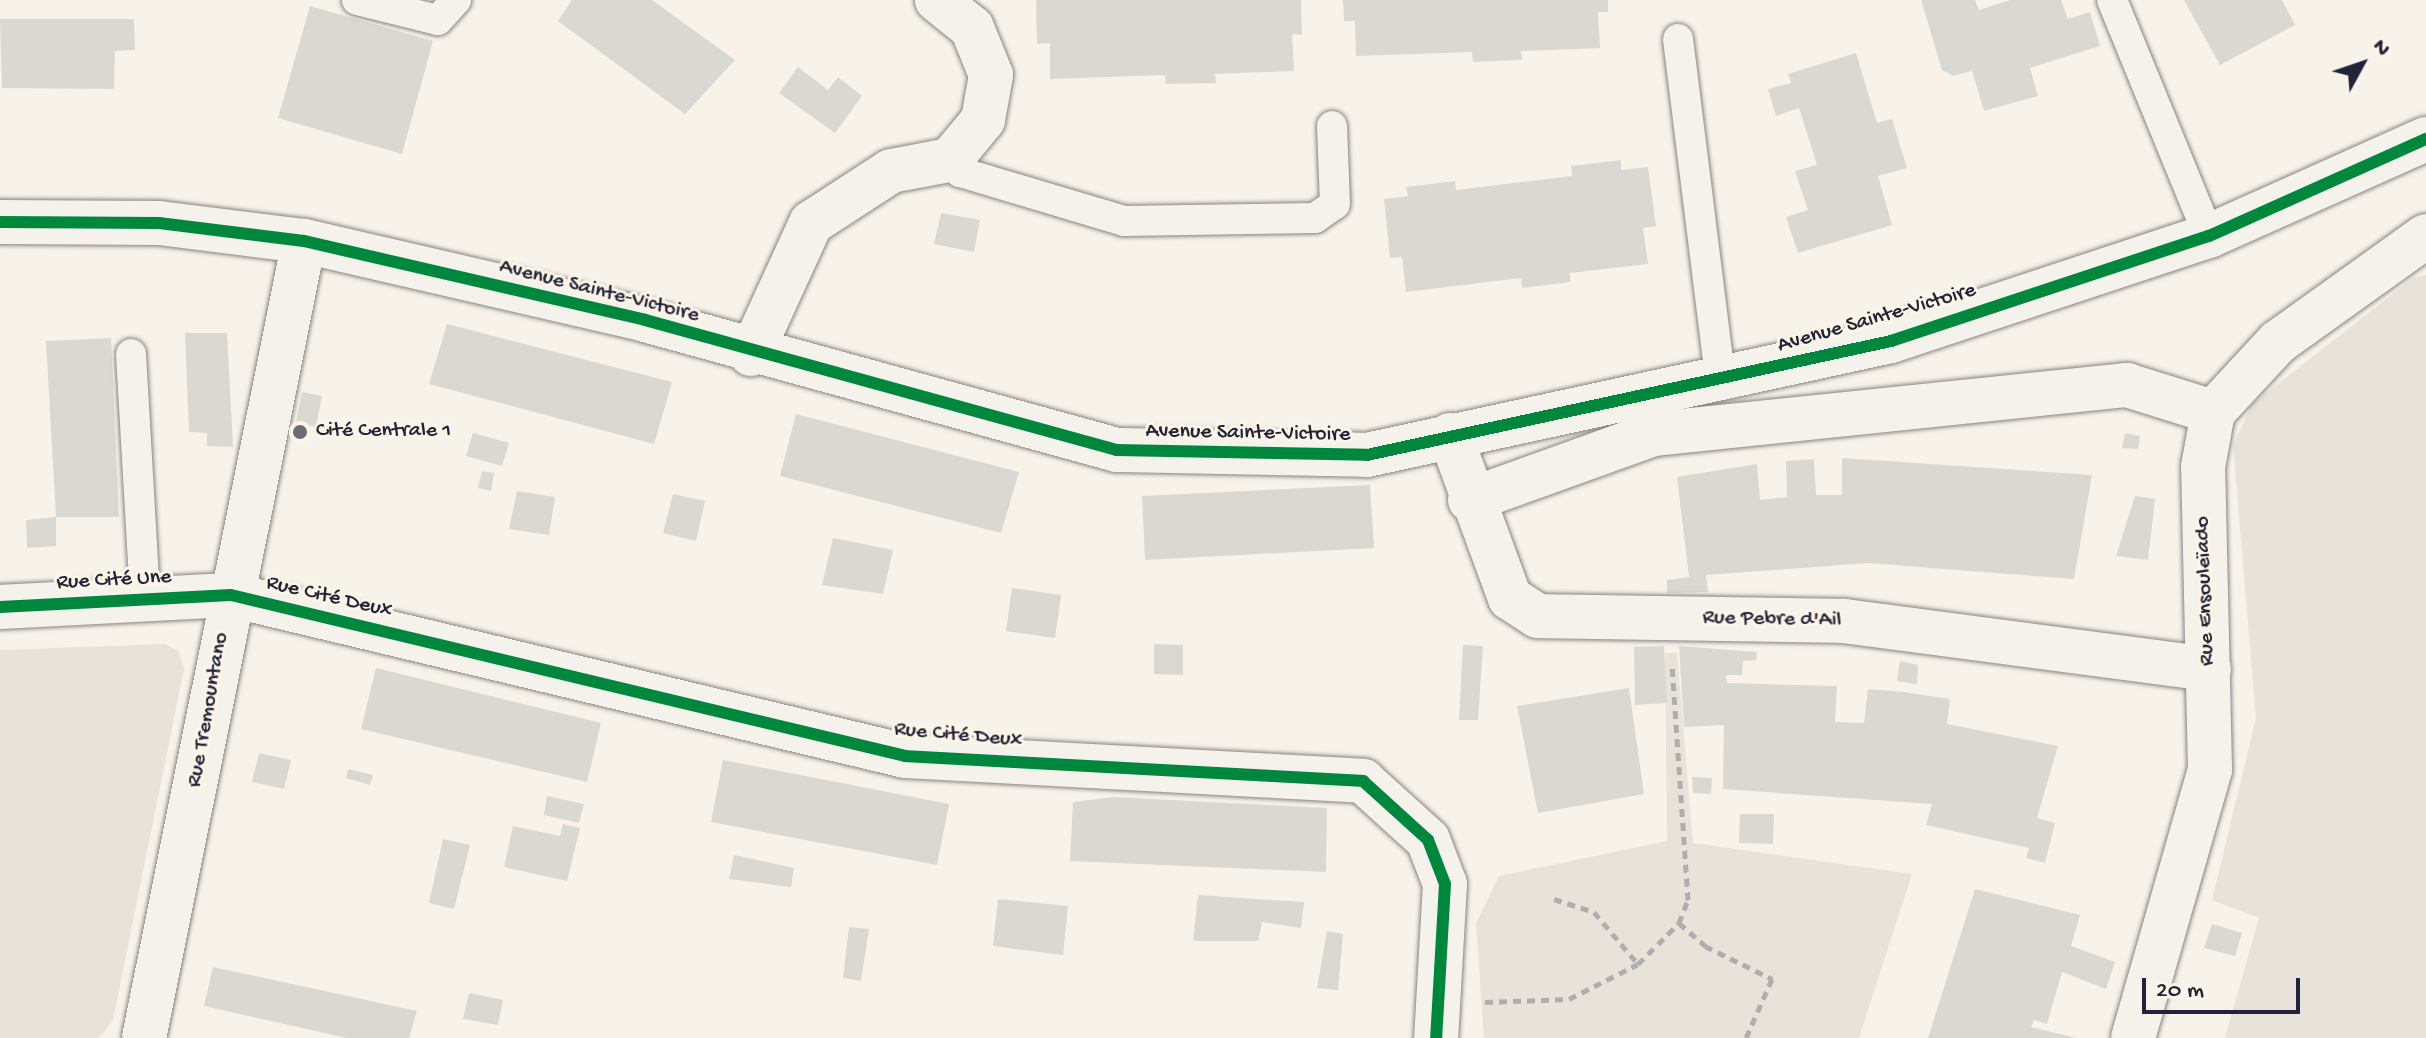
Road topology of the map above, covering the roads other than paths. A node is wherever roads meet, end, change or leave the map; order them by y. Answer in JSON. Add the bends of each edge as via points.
{"nodes":[{"id":1,"x":357,"y":0,"type":"edge"},
{"id":2,"x":456,"y":0,"type":"edge"},
{"id":3,"x":937,"y":0,"type":"edge"},
{"id":4,"x":2112,"y":0,"type":"edge"},
{"id":5,"x":1678,"y":39,"type":"dead end"},
{"id":6,"x":1332,"y":126,"type":"dead end"},
{"id":7,"x":2425,"y":141,"type":"edge"},
{"id":8,"x":950,"y":160,"type":"junction"},
{"id":9,"x":0,"y":222,"type":"edge"},
{"id":10,"x":2209,"y":236,"type":"junction"},
{"id":11,"x":2426,"y":236,"type":"edge"},
{"id":12,"x":304,"y":241,"type":"junction"},
{"id":13,"x":131,"y":354,"type":"dead end"},
{"id":14,"x":751,"y":354,"type":"junction"},
{"id":15,"x":1721,"y":382,"type":"junction"},
{"id":16,"x":2213,"y":412,"type":"junction"},
{"id":17,"x":1450,"y":435,"type":"junction"},
{"id":18,"x":1470,"y":500,"type":"junction"},
{"id":19,"x":231,"y":595,"type":"junction"},
{"id":20,"x":145,"y":600,"type":"junction"},
{"id":21,"x":0,"y":607,"type":"edge"},
{"id":22,"x":2209,"y":669,"type":"junction"},
{"id":23,"x":1437,"y":1019,"type":"edge"},
{"id":24,"x":144,"y":1038,"type":"edge"},
{"id":25,"x":2133,"y":1038,"type":"edge"}],
"edges":[{"from":1,"to":2,"type":"lane","via":[[438,20]]},
{"from":3,"to":8,"type":"street","via":[[972,28],[991,75],[983,120]]},
{"from":4,"to":10,"type":"lane"},
{"from":5,"to":15,"type":"lane"},
{"from":6,"to":8,"type":"lane","via":[[1335,204],[1315,218],[1124,221],[960,172]]},
{"from":7,"to":10,"type":"street","name":"Avenue Sainte-Victoire"},
{"from":8,"to":14,"type":"street","via":[[891,171],[811,223]]},
{"from":9,"to":12,"type":"street","name":"Avenue Sainte-Victoire","via":[[159,223]]},
{"from":10,"to":15,"type":"street","name":"Avenue Sainte-Victoire","via":[[1891,341]]},
{"from":11,"to":16,"type":"street","via":[[2278,342]]},
{"from":12,"to":14,"type":"street","name":"Avenue Sainte-Victoire","via":[[645,320]]},
{"from":12,"to":19,"type":"street","name":"Rue Tremountano"},
{"from":13,"to":20,"type":"lane"},
{"from":14,"to":17,"type":"street","name":"Avenue Sainte-Victoire","via":[[1116,450],[1367,455]]},
{"from":15,"to":17,"type":"street","name":"Avenue Sainte-Victoire"},
{"from":16,"to":18,"type":"street","via":[[2127,385],[1653,434]]},
{"from":16,"to":22,"type":"street","name":"Rue Ensouleïado","via":[[2203,467]]},
{"from":17,"to":18,"type":"street","name":"Rue Pebre d'Ail"},
{"from":18,"to":22,"type":"street","name":"Rue Pebre d'Ail","via":[[1510,598],[1538,616],[1844,621]]},
{"from":19,"to":20,"type":"street","name":"Rue Cité Une"},
{"from":19,"to":23,"type":"street","name":"Rue Cité Deux","via":[[905,756],[1363,781],[1428,840],[1445,884]]},
{"from":19,"to":24,"type":"street","name":"Rue Tremountano"},
{"from":20,"to":21,"type":"street","name":"Rue Cité Une"},
{"from":22,"to":25,"type":"street","name":"Rue Ensouleïado","via":[[2210,770],[2203,811]]}]}
